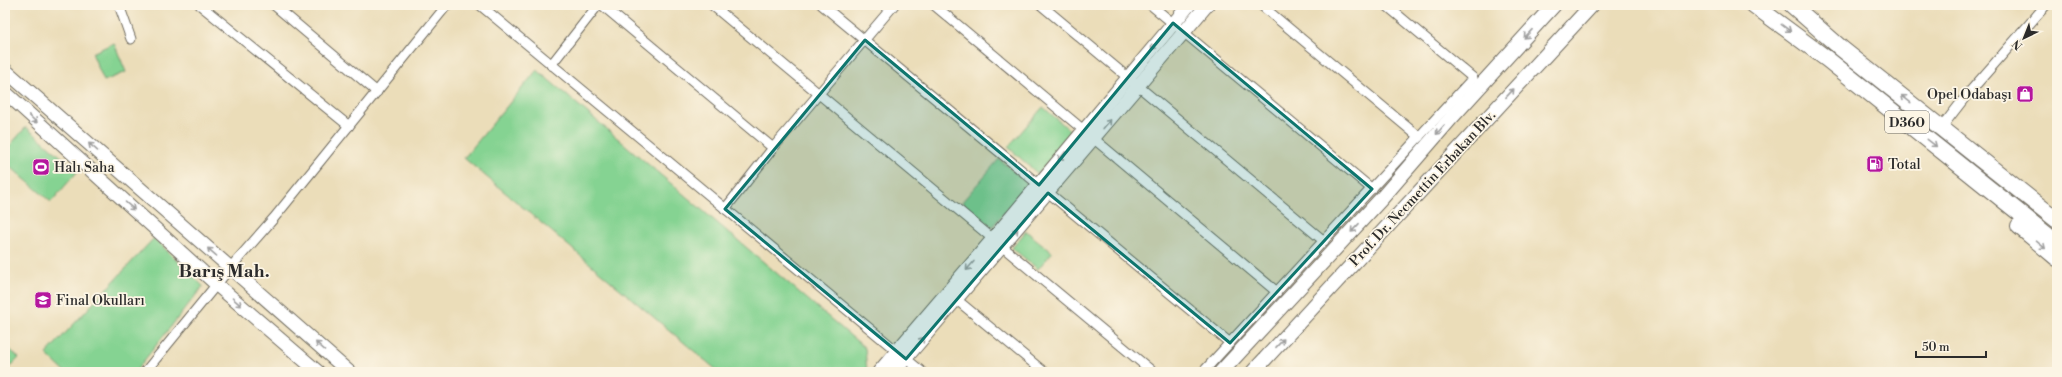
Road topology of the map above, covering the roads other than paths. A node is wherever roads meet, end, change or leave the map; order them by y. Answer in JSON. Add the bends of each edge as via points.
{"nodes":[{"id":1,"x":119,"y":5,"type":"edge"},
{"id":2,"x":200,"y":5,"type":"edge"},
{"id":3,"x":274,"y":5,"type":"edge"},
{"id":4,"x":446,"y":5,"type":"edge"},
{"id":5,"x":480,"y":5,"type":"edge"},
{"id":6,"x":598,"y":5,"type":"edge"},
{"id":7,"x":602,"y":5,"type":"edge"},
{"id":8,"x":712,"y":5,"type":"edge"},
{"id":9,"x":822,"y":5,"type":"edge"},
{"id":10,"x":894,"y":5,"type":"edge"},
{"id":11,"x":934,"y":5,"type":"edge"},
{"id":12,"x":1041,"y":5,"type":"edge"},
{"id":13,"x":1151,"y":5,"type":"edge"},
{"id":14,"x":1189,"y":5,"type":"edge"},
{"id":15,"x":1207,"y":5,"type":"edge"},
{"id":16,"x":1261,"y":5,"type":"edge"},
{"id":17,"x":1386,"y":5,"type":"edge"},
{"id":18,"x":1554,"y":5,"type":"edge"},
{"id":19,"x":1592,"y":5,"type":"edge"},
{"id":20,"x":1754,"y":5,"type":"edge"},
{"id":21,"x":1792,"y":5,"type":"edge"},
{"id":22,"x":2046,"y":5,"type":"edge"},
{"id":23,"x":1173,"y":23,"type":"junction"},
{"id":24,"x":1184,"y":32,"type":"junction"},
{"id":25,"x":132,"y":39,"type":"dead end"},
{"id":26,"x":864,"y":40,"type":"junction"},
{"id":27,"x":551,"y":65,"type":"junction"},
{"id":28,"x":5,"y":70,"type":"edge"},
{"id":29,"x":1128,"y":77,"type":"junction"},
{"id":30,"x":1138,"y":87,"type":"junction"},
{"id":31,"x":5,"y":92,"type":"edge"},
{"id":32,"x":376,"y":92,"type":"junction"},
{"id":33,"x":820,"y":93,"type":"junction"},
{"id":34,"x":350,"y":126,"type":"junction"},
{"id":35,"x":1942,"y":127,"type":"junction"},
{"id":36,"x":1084,"y":129,"type":"junction"},
{"id":37,"x":1419,"y":137,"type":"junction"},
{"id":38,"x":1094,"y":138,"type":"junction"},
{"id":39,"x":773,"y":148,"type":"junction"},
{"id":40,"x":1954,"y":159,"type":"junction"},
{"id":41,"x":1372,"y":188,"type":"junction"},
{"id":42,"x":1044,"y":189,"type":"junction"},
{"id":43,"x":2057,"y":206,"type":"edge"},
{"id":44,"x":725,"y":209,"type":"junction"},
{"id":45,"x":2057,"y":220,"type":"edge"},
{"id":46,"x":1324,"y":241,"type":"junction"},
{"id":47,"x":998,"y":243,"type":"junction"},
{"id":48,"x":2057,"y":243,"type":"edge"},
{"id":49,"x":2057,"y":258,"type":"edge"},
{"id":50,"x":230,"y":268,"type":"junction"},
{"id":51,"x":216,"y":285,"type":"junction"},
{"id":52,"x":1277,"y":292,"type":"junction"},
{"id":53,"x":957,"y":300,"type":"junction"},
{"id":54,"x":1230,"y":343,"type":"junction"},
{"id":55,"x":901,"y":354,"type":"junction"},
{"id":56,"x":145,"y":372,"type":"edge"},
{"id":57,"x":318,"y":372,"type":"edge"},
{"id":58,"x":350,"y":372,"type":"edge"},
{"id":59,"x":879,"y":372,"type":"edge"},
{"id":60,"x":894,"y":372,"type":"edge"},
{"id":61,"x":922,"y":372,"type":"edge"},
{"id":62,"x":1044,"y":372,"type":"edge"},
{"id":63,"x":1153,"y":372,"type":"edge"},
{"id":64,"x":1203,"y":372,"type":"edge"},
{"id":65,"x":1221,"y":372,"type":"edge"},
{"id":66,"x":1253,"y":372,"type":"edge"}],
"edges":[{"from":1,"to":25,"type":"street"},
{"from":2,"to":34,"type":"street"},
{"from":3,"to":32,"type":"street"},
{"from":4,"to":32,"type":"street"},
{"from":5,"to":27,"type":"street"},
{"from":6,"to":27,"type":"street"},
{"from":7,"to":39,"type":"street"},
{"from":8,"to":33,"type":"street"},
{"from":9,"to":26,"type":"street"},
{"from":10,"to":26,"type":"street"},
{"from":11,"to":36,"type":"street"},
{"from":12,"to":29,"type":"street"},
{"from":13,"to":23,"type":"street"},
{"from":14,"to":23,"type":"street"},
{"from":15,"to":24,"type":"street"},
{"from":16,"to":37,"type":"street"},
{"from":17,"to":37,"type":"street","via":[[1473,78]]},
{"from":18,"to":65,"type":"main road","name":"Prof. Dr. Necmettin Erbakan Blv.","one_way":true,"via":[[1382,198]]},
{"from":66,"to":19,"type":"main road","name":"Prof. Dr. Necmettin Erbakan Blv.","one_way":true},
{"from":20,"to":40,"type":"highway","number":"D360","one_way":true},
{"from":35,"to":21,"type":"highway","number":"D360","one_way":true,"via":[[1842,49]]},
{"from":22,"to":35,"type":"street"},
{"from":23,"to":24,"type":"street"},
{"from":23,"to":29,"type":"street","one_way":true},
{"from":24,"to":30,"type":"street"},
{"from":24,"to":41,"type":"street"},
{"from":26,"to":33,"type":"street"},
{"from":26,"to":42,"type":"street"},
{"from":27,"to":44,"type":"street"},
{"from":50,"to":28,"type":"street","one_way":true},
{"from":29,"to":30,"type":"street"},
{"from":29,"to":36,"type":"street"},
{"from":38,"to":30,"type":"street","one_way":true},
{"from":30,"to":46,"type":"street"},
{"from":31,"to":51,"type":"street","one_way":true},
{"from":32,"to":34,"type":"street"},
{"from":33,"to":39,"type":"street"},
{"from":33,"to":47,"type":"street"},
{"from":34,"to":50,"type":"street"},
{"from":35,"to":43,"type":"highway","via":[[2003,166]]},
{"from":35,"to":45,"type":"highway","number":"D360"},
{"from":36,"to":38,"type":"street"},
{"from":36,"to":42,"type":"street","one_way":true},
{"from":37,"to":41,"type":"street"},
{"from":38,"to":42,"type":"street"},
{"from":38,"to":52,"type":"street"},
{"from":39,"to":44,"type":"street"},
{"from":40,"to":48,"type":"highway","number":"D360"},
{"from":40,"to":49,"type":"highway","one_way":true,"via":[[1975,189]]},
{"from":41,"to":46,"type":"street"},
{"from":42,"to":47,"type":"street"},
{"from":42,"to":54,"type":"street"},
{"from":44,"to":55,"type":"street"},
{"from":46,"to":52,"type":"street"},
{"from":47,"to":53,"type":"street"},
{"from":47,"to":55,"type":"street","one_way":true},
{"from":47,"to":63,"type":"street"},
{"from":50,"to":51,"type":"street"},
{"from":58,"to":50,"type":"street","one_way":true},
{"from":51,"to":56,"type":"street"},
{"from":51,"to":57,"type":"street","one_way":true},
{"from":52,"to":54,"type":"street"},
{"from":55,"to":53,"type":"street","one_way":true},
{"from":53,"to":62,"type":"street"},
{"from":54,"to":64,"type":"street"},
{"from":55,"to":59,"type":"street"},
{"from":55,"to":60,"type":"street"},
{"from":55,"to":61,"type":"street"}]}
